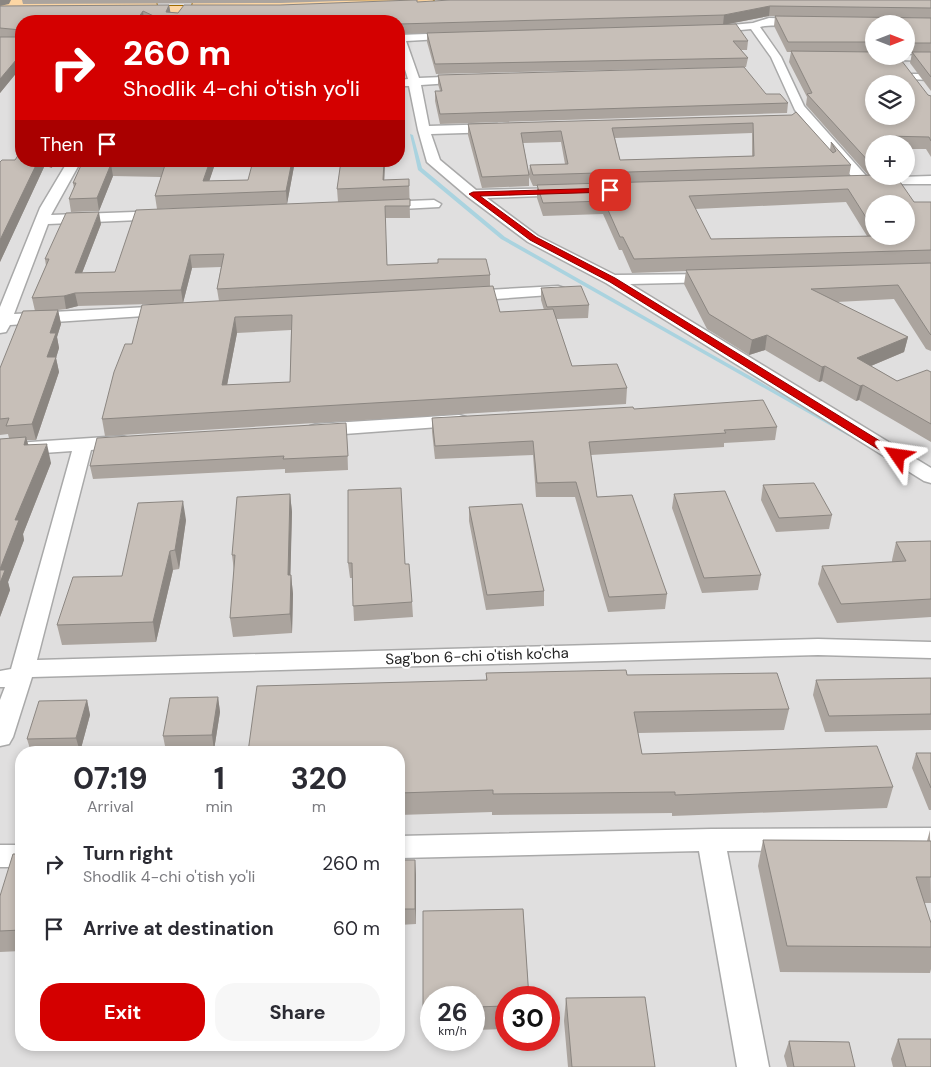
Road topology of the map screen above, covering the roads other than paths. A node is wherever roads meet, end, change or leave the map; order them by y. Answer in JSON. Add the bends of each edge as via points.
{"nodes":[{"id":1,"x":428,"y":0,"type":"edge"},
{"id":2,"x":354,"y":1,"type":"edge"},
{"id":3,"x":0,"y":3,"type":"edge"},
{"id":4,"x":16,"y":3,"type":"junction"},
{"id":5,"x":443,"y":4,"type":"edge"},
{"id":6,"x":0,"y":9,"type":"edge"},
{"id":7,"x":180,"y":12,"type":"edge"},
{"id":8,"x":817,"y":22,"type":"edge"},
{"id":9,"x":754,"y":26,"type":"junction"},
{"id":10,"x":694,"y":30,"type":"edge"},
{"id":11,"x":469,"y":36,"type":"edge"},
{"id":12,"x":405,"y":38,"type":"edge"},
{"id":13,"x":856,"y":57,"type":"edge"},
{"id":14,"x":865,"y":57,"type":"edge"},
{"id":15,"x":915,"y":58,"type":"edge"},
{"id":16,"x":931,"y":58,"type":"edge"},
{"id":17,"x":903,"y":65,"type":"edge"},
{"id":18,"x":911,"y":75,"type":"edge"},
{"id":19,"x":915,"y":76,"type":"edge"},
{"id":20,"x":931,"y":77,"type":"edge"},
{"id":21,"x":473,"y":79,"type":"edge"},
{"id":22,"x":915,"y":80,"type":"edge"},
{"id":23,"x":406,"y":82,"type":"edge"},
{"id":24,"x":922,"y":91,"type":"edge"},
{"id":25,"x":513,"y":128,"type":"edge"},
{"id":26,"x":424,"y":130,"type":"junction"},
{"id":27,"x":72,"y":167,"type":"edge"},
{"id":28,"x":931,"y":180,"type":"edge"},
{"id":29,"x":863,"y":181,"type":"junction"},
{"id":30,"x":844,"y":182,"type":"edge"},
{"id":31,"x":580,"y":191,"type":"edge"},
{"id":32,"x":473,"y":194,"type":"junction"},
{"id":33,"x":434,"y":204,"type":"dead end"},
{"id":34,"x":366,"y":207,"type":"edge"},
{"id":35,"x":179,"y":214,"type":"edge"},
{"id":36,"x":42,"y":220,"type":"junction"},
{"id":37,"x":732,"y":277,"type":"edge"},
{"id":38,"x":612,"y":280,"type":"junction"},
{"id":39,"x":558,"y":291,"type":"edge"},
{"id":40,"x":449,"y":297,"type":"edge"},
{"id":41,"x":181,"y":311,"type":"edge"},
{"id":42,"x":2,"y":324,"type":"edge"},
{"id":43,"x":482,"y":420,"type":"edge"},
{"id":44,"x":302,"y":431,"type":"edge"},
{"id":45,"x":142,"y":441,"type":"edge"},
{"id":46,"x":82,"y":445,"type":"junction"},
{"id":47,"x":0,"y":450,"type":"edge"},
{"id":48,"x":931,"y":477,"type":"edge"},
{"id":49,"x":931,"y":650,"type":"edge"},
{"id":50,"x":14,"y":676,"type":"edge"},
{"id":51,"x":0,"y":737,"type":"edge"},
{"id":52,"x":931,"y":839,"type":"edge"},
{"id":53,"x":711,"y":840,"type":"junction"},
{"id":54,"x":405,"y":847,"type":"edge"},
{"id":55,"x":0,"y":856,"type":"edge"},
{"id":56,"x":15,"y":856,"type":"edge"},
{"id":57,"x":753,"y":1067,"type":"edge"}],
"edges":[{"from":1,"to":2,"type":"main road"},
{"from":2,"to":7,"type":"main road"},
{"from":3,"to":4,"type":"main road"},
{"from":4,"to":6,"type":"main road"},
{"from":4,"to":7,"type":"main road"},
{"from":5,"to":7,"type":"main road"},
{"from":6,"to":7,"type":"main road"},
{"from":8,"to":9,"type":"street","via":[[769,21]]},
{"from":9,"to":10,"type":"street"},
{"from":9,"to":29,"type":"street","via":[[781,57],[799,108]]},
{"from":11,"to":12,"type":"street"},
{"from":13,"to":14,"type":"street"},
{"from":15,"to":16,"type":"street"},
{"from":17,"to":18,"type":"street"},
{"from":19,"to":20,"type":"street"},
{"from":21,"to":23,"type":"street"},
{"from":22,"to":24,"type":"street"},
{"from":23,"to":26,"type":"street"},
{"from":25,"to":26,"type":"street"},
{"from":26,"to":32,"type":"street","via":[[434,162]]},
{"from":27,"to":36,"type":"street"},
{"from":28,"to":29,"type":"street"},
{"from":29,"to":30,"type":"street"},
{"from":31,"to":32,"type":"street"},
{"from":32,"to":38,"type":"street","via":[[533,239]]},
{"from":33,"to":34,"type":"street"},
{"from":35,"to":36,"type":"street"},
{"from":36,"to":42,"type":"street"},
{"from":37,"to":38,"type":"street"},
{"from":38,"to":48,"type":"street"},
{"from":39,"to":40,"type":"street"},
{"from":41,"to":42,"type":"street"},
{"from":43,"to":44,"type":"street"},
{"from":45,"to":46,"type":"street"},
{"from":46,"to":47,"type":"street"},
{"from":46,"to":50,"type":"street"},
{"from":49,"to":50,"type":"street","name":"Sag'bon 6-chi o'tish ko'cha","via":[[798,647]]},
{"from":50,"to":51,"type":"street"},
{"from":52,"to":53,"type":"street"},
{"from":53,"to":54,"type":"street"},
{"from":53,"to":57,"type":"street"},
{"from":55,"to":56,"type":"street"}]}
